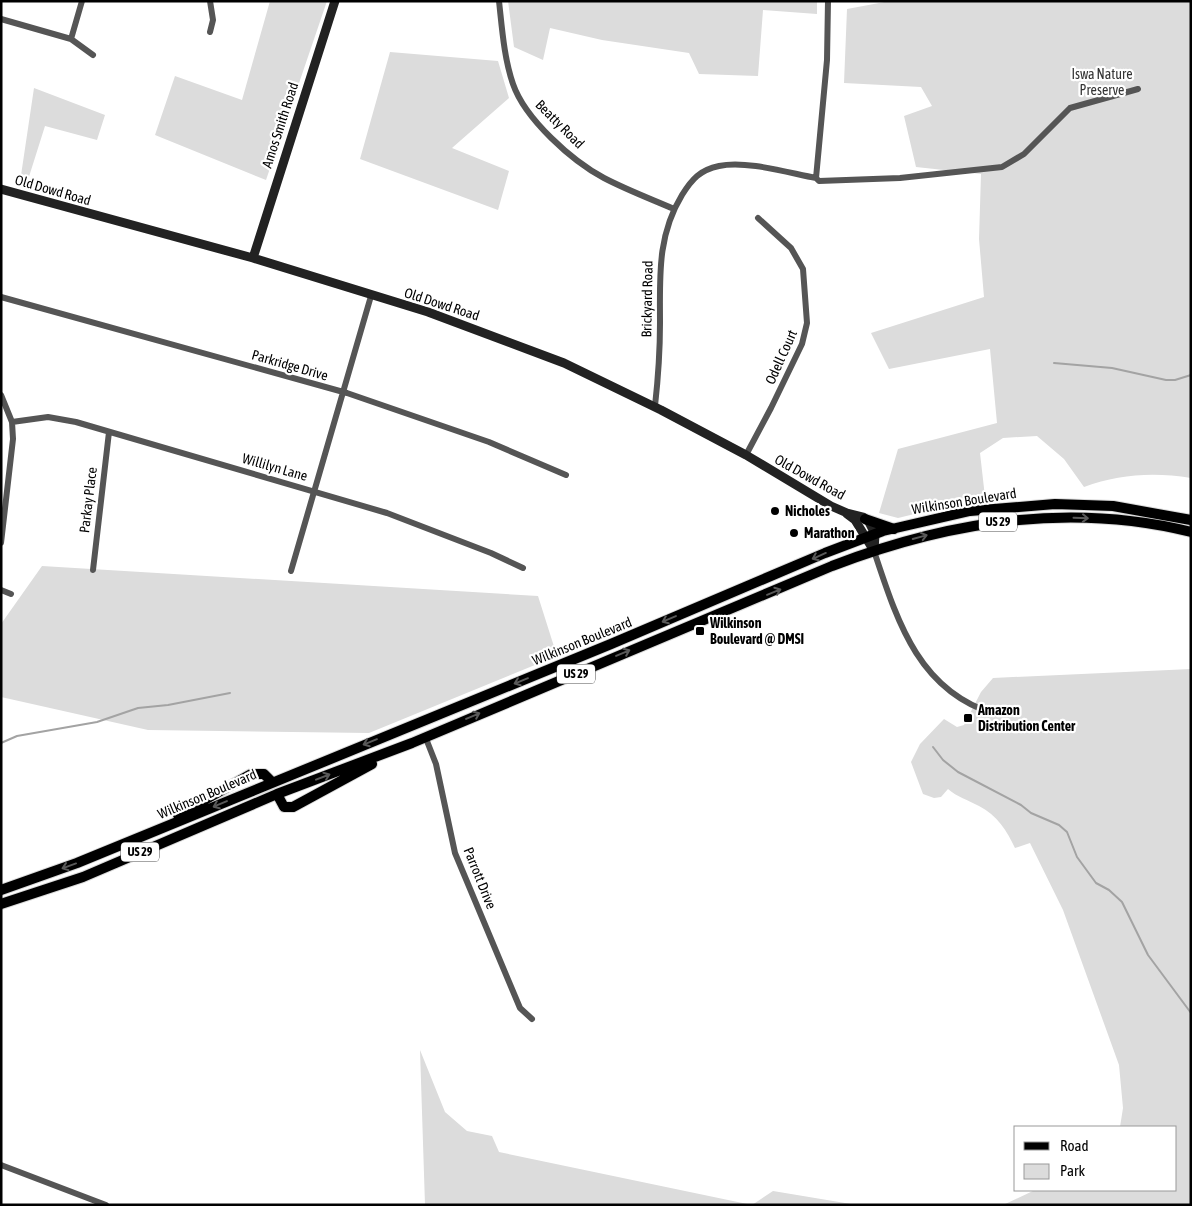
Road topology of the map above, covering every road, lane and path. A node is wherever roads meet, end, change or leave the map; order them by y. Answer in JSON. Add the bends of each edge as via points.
{"nodes":[{"id":1,"x":82,"y":1,"type":"edge"},
{"id":2,"x":210,"y":1,"type":"edge"},
{"id":3,"x":335,"y":1,"type":"edge"},
{"id":4,"x":499,"y":1,"type":"edge"},
{"id":5,"x":828,"y":1,"type":"edge"},
{"id":6,"x":1,"y":19,"type":"edge"},
{"id":7,"x":210,"y":32,"type":"dead end"},
{"id":8,"x":71,"y":39,"type":"junction"},
{"id":9,"x":93,"y":54,"type":"dead end"},
{"id":10,"x":1138,"y":89,"type":"dead end"},
{"id":11,"x":816,"y":178,"type":"junction"},
{"id":12,"x":1,"y":189,"type":"edge"},
{"id":13,"x":674,"y":209,"type":"junction"},
{"id":14,"x":758,"y":218,"type":"dead end"},
{"id":15,"x":253,"y":258,"type":"junction"},
{"id":16,"x":371,"y":296,"type":"junction"},
{"id":17,"x":1,"y":297,"type":"edge"},
{"id":18,"x":342,"y":392,"type":"junction"},
{"id":19,"x":1,"y":395,"type":"edge"},
{"id":20,"x":656,"y":406,"type":"junction"},
{"id":21,"x":12,"y":422,"type":"junction"},
{"id":22,"x":109,"y":432,"type":"junction"},
{"id":23,"x":746,"y":455,"type":"junction"},
{"id":24,"x":566,"y":475,"type":"dead end"},
{"id":25,"x":314,"y":491,"type":"junction"},
{"id":26,"x":847,"y":513,"type":"junction"},
{"id":27,"x":1160,"y":513,"type":"junction"},
{"id":28,"x":865,"y":519,"type":"junction"},
{"id":29,"x":1191,"y":520,"type":"edge"},
{"id":30,"x":1159,"y":525,"type":"junction"},
{"id":31,"x":894,"y":529,"type":"junction"},
{"id":32,"x":1191,"y":532,"type":"edge"},
{"id":33,"x":875,"y":534,"type":"junction"},
{"id":34,"x":864,"y":538,"type":"junction"},
{"id":35,"x":1,"y":543,"type":"edge"},
{"id":36,"x":874,"y":551,"type":"junction"},
{"id":37,"x":523,"y":568,"type":"dead end"},
{"id":38,"x":92,"y":570,"type":"dead end"},
{"id":39,"x":291,"y":571,"type":"dead end"},
{"id":40,"x":1,"y":590,"type":"edge"},
{"id":41,"x":11,"y":594,"type":"dead end"},
{"id":42,"x":995,"y":714,"type":"dead end"},
{"id":43,"x":425,"y":736,"type":"junction"},
{"id":44,"x":412,"y":742,"type":"junction"},
{"id":45,"x":272,"y":782,"type":"junction"},
{"id":46,"x":277,"y":794,"type":"junction"},
{"id":47,"x":137,"y":838,"type":"junction"},
{"id":48,"x":1,"y":890,"type":"edge"},
{"id":49,"x":1,"y":904,"type":"edge"},
{"id":50,"x":532,"y":1019,"type":"dead end"},
{"id":51,"x":1,"y":1165,"type":"edge"},
{"id":52,"x":106,"y":1205,"type":"edge"}],
"edges":[{"from":1,"to":8,"type":"street"},
{"from":2,"to":7,"type":"street","via":[[213,20]]},
{"from":3,"to":15,"type":"street","name":"Amos Smith Road"},
{"from":4,"to":13,"type":"street","name":"Beatty Road","via":[[511,78],[529,113],[563,147],[595,172]]},
{"from":5,"to":11,"type":"street","via":[[827,60]]},
{"from":6,"to":8,"type":"street"},
{"from":8,"to":9,"type":"street"},
{"from":10,"to":11,"type":"street","name":"Brickyard Road","via":[[1070,108],[1024,154],[1002,167],[900,178],[820,182]]},
{"from":11,"to":13,"type":"street","name":"Brickyard Road","via":[[720,166],[696,174]]},
{"from":12,"to":15,"type":"street","name":"Old Dowd Road"},
{"from":13,"to":20,"type":"street","name":"Brickyard Road","via":[[665,230],[660,256]]},
{"from":14,"to":23,"type":"street","name":"Odell Court","via":[[791,248],[803,269],[807,323],[802,344]]},
{"from":15,"to":16,"type":"street","name":"Old Dowd Road"},
{"from":16,"to":18,"type":"street"},
{"from":16,"to":20,"type":"street","name":"Old Dowd Road","via":[[428,312],[531,350]]},
{"from":17,"to":18,"type":"street","name":"Parkridge Drive"},
{"from":18,"to":24,"type":"street","name":"Parkridge Drive","via":[[490,442]]},
{"from":18,"to":25,"type":"street"},
{"from":19,"to":21,"type":"street"},
{"from":20,"to":23,"type":"street","name":"Old Dowd Road"},
{"from":21,"to":22,"type":"street","name":"Willilyn Lane","via":[[48,417]]},
{"from":21,"to":35,"type":"street","via":[[13,439]]},
{"from":22,"to":25,"type":"street","name":"Willilyn Lane"},
{"from":22,"to":38,"type":"street","name":"Parkay Place"},
{"from":23,"to":26,"type":"street","name":"Old Dowd Road","via":[[796,487]]},
{"from":25,"to":37,"type":"street","name":"Willilyn Lane","via":[[408,521]]},
{"from":25,"to":39,"type":"street"},
{"from":26,"to":28,"type":"street","name":"Old Dowd Road"},
{"from":26,"to":34,"type":"street","name":"Old Dowd Road","via":[[855,520]]},
{"from":27,"to":29,"type":"main road","name":"Wilkinson Boulevard","number":"US 29"},
{"from":27,"to":30,"type":"main road"},
{"from":27,"to":31,"type":"main road","name":"Wilkinson Boulevard","number":"US 29","via":[[1078,504],[1022,505],[963,513]]},
{"from":28,"to":31,"type":"main road"},
{"from":28,"to":33,"type":"street"},
{"from":30,"to":32,"type":"main road","name":"Wilkinson Boulevard","number":"US 29"},
{"from":36,"to":30,"type":"main road","name":"Wilkinson Boulevard","number":"US 29","one_way":true,"via":[[945,530],[1029,518],[1112,519]]},
{"from":31,"to":33,"type":"main road","name":"Wilkinson Boulevard","number":"US 29"},
{"from":33,"to":34,"type":"main road","name":"Wilkinson Boulevard","number":"US 29"},
{"from":33,"to":36,"type":"street","name":"Old Dowd Road"},
{"from":34,"to":36,"type":"street","name":"Old Dowd Road"},
{"from":34,"to":45,"type":"main road","name":"Wilkinson Boulevard","number":"US 29","one_way":true},
{"from":36,"to":42,"type":"street","name":"Old Dowd Road","via":[[901,627],[921,663],[956,696],[974,708]]},
{"from":43,"to":36,"type":"main road","name":"Wilkinson Boulevard","number":"US 29","one_way":true},
{"from":40,"to":41,"type":"street"},
{"from":43,"to":44,"type":"main road","name":"Wilkinson Boulevard","number":"US 29"},
{"from":43,"to":50,"type":"street","name":"Parrott Drive","via":[[436,764],[455,853],[520,1008]]},
{"from":46,"to":44,"type":"main road","name":"Wilkinson Boulevard","number":"US 29","one_way":true},
{"from":44,"to":46,"type":"main road","via":[[293,807],[284,807]]},
{"from":45,"to":46,"type":"street"},
{"from":45,"to":47,"type":"main road","name":"Wilkinson Boulevard","number":"US 29","one_way":true},
{"from":45,"to":47,"type":"main road","via":[[264,774],[251,774]]},
{"from":46,"to":49,"type":"main road","name":"Wilkinson Boulevard","number":"US 29","via":[[83,876]]},
{"from":47,"to":48,"type":"main road","name":"Wilkinson Boulevard","number":"US 29","one_way":true},
{"from":51,"to":52,"type":"street"}]}
